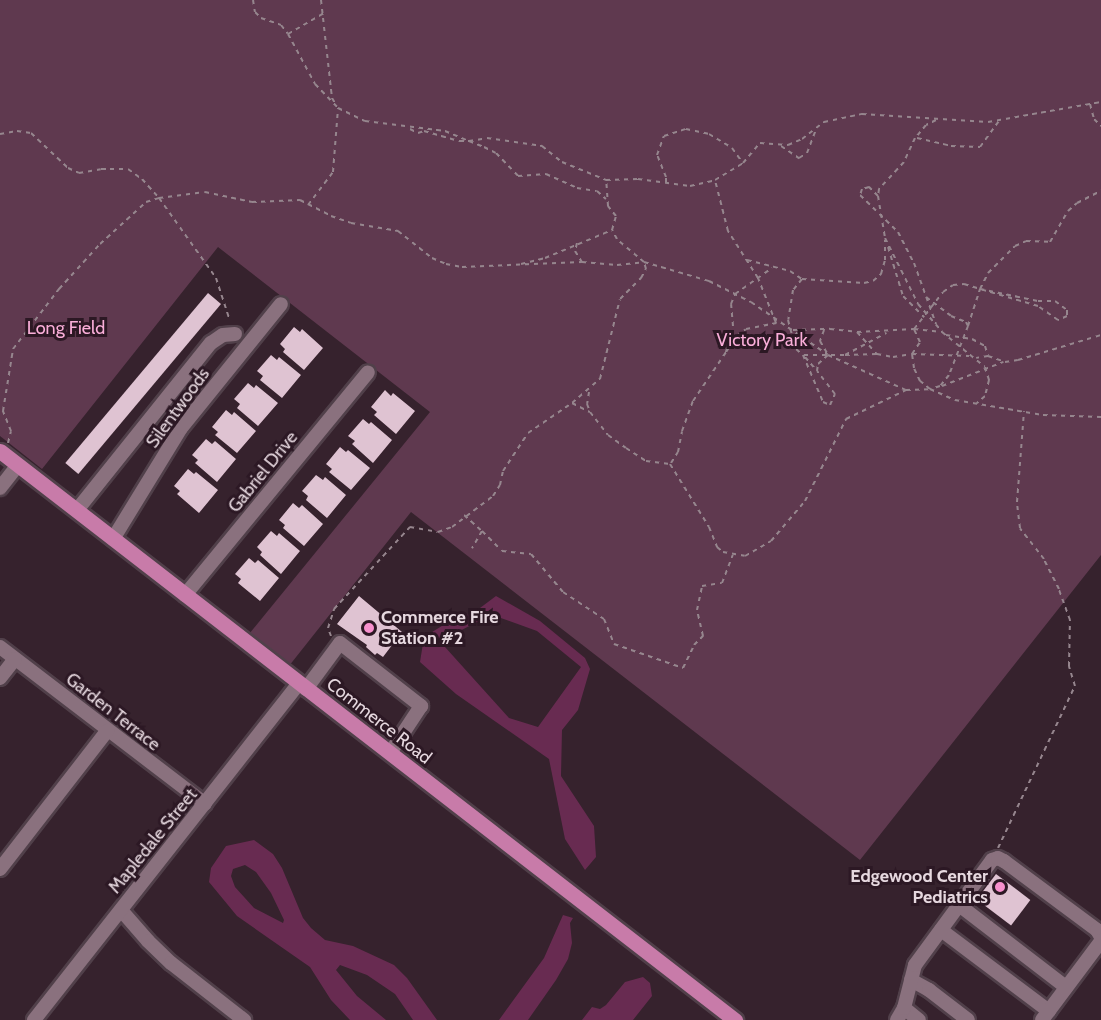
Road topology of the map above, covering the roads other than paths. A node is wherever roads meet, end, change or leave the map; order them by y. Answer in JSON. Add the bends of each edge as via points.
{"nodes":[{"id":1,"x":281,"y":304,"type":"dead end"},
{"id":2,"x":235,"y":334,"type":"road end"},
{"id":3,"x":368,"y":372,"type":"dead end"},
{"id":4,"x":2,"y":452,"type":"edge"},
{"id":5,"x":18,"y":465,"type":"junction"},
{"id":6,"x":0,"y":488,"type":"edge"},
{"id":7,"x":76,"y":510,"type":"junction"},
{"id":8,"x":113,"y":539,"type":"junction"},
{"id":9,"x":185,"y":595,"type":"junction"},
{"id":10,"x":0,"y":647,"type":"edge"},
{"id":11,"x":15,"y":658,"type":"junction"},
{"id":12,"x":0,"y":678,"type":"edge"},
{"id":13,"x":303,"y":686,"type":"junction"},
{"id":14,"x":107,"y":731,"type":"junction"},
{"id":15,"x":390,"y":753,"type":"junction"},
{"id":16,"x":205,"y":804,"type":"junction"},
{"id":17,"x":0,"y":868,"type":"edge"},
{"id":18,"x":959,"y":905,"type":"junction"},
{"id":19,"x":121,"y":910,"type":"junction"},
{"id":20,"x":941,"y":930,"type":"junction"},
{"id":21,"x":1101,"y":939,"type":"edge"},
{"id":22,"x":911,"y":980,"type":"junction"},
{"id":23,"x":1066,"y":987,"type":"junction"},
{"id":24,"x":900,"y":1014,"type":"edge"},
{"id":25,"x":1045,"y":1015,"type":"edge"},
{"id":26,"x":34,"y":1020,"type":"edge"},
{"id":27,"x":244,"y":1020,"type":"edge"},
{"id":28,"x":735,"y":1020,"type":"edge"},
{"id":29,"x":919,"y":1020,"type":"edge"},
{"id":30,"x":968,"y":1020,"type":"edge"}],
"edges":[{"from":1,"to":8,"type":"street","name":"Silentwoods","via":[[181,428]]},
{"from":2,"to":7,"type":"street","via":[[223,335],[211,343]]},
{"from":3,"to":9,"type":"street","name":"Gabriel Drive"},
{"from":4,"to":5,"type":"main road","name":"Commerce Road"},
{"from":5,"to":6,"type":"street"},
{"from":5,"to":7,"type":"main road","name":"Commerce Road"},
{"from":7,"to":8,"type":"main road","name":"Commerce Road"},
{"from":8,"to":9,"type":"main road","name":"Commerce Road"},
{"from":9,"to":13,"type":"main road","name":"Commerce Road"},
{"from":10,"to":11,"type":"street","name":"Garden Terrace"},
{"from":11,"to":12,"type":"street"},
{"from":11,"to":14,"type":"street","name":"Garden Terrace"},
{"from":13,"to":15,"type":"main road","name":"Commerce Road"},
{"from":13,"to":15,"type":"street","name":"Mapledale Street","via":[[340,643],[421,706]]},
{"from":13,"to":16,"type":"street","name":"Mapledale Street"},
{"from":14,"to":16,"type":"street","name":"Garden Terrace"},
{"from":14,"to":17,"type":"street"},
{"from":15,"to":28,"type":"main road","name":"Commerce Road"},
{"from":16,"to":19,"type":"street","name":"Mapledale Street"},
{"from":18,"to":20,"type":"street"},
{"from":18,"to":21,"type":"street","via":[[992,860],[1004,861],[1097,930]]},
{"from":18,"to":23,"type":"street"},
{"from":19,"to":26,"type":"street","name":"Mapledale Street"},
{"from":19,"to":27,"type":"street","via":[[171,963]]},
{"from":20,"to":22,"type":"street","via":[[915,965]]},
{"from":20,"to":25,"type":"street"},
{"from":21,"to":23,"type":"street"},
{"from":22,"to":24,"type":"street"},
{"from":22,"to":30,"type":"street"},
{"from":23,"to":25,"type":"street"},
{"from":24,"to":29,"type":"street"}]}
